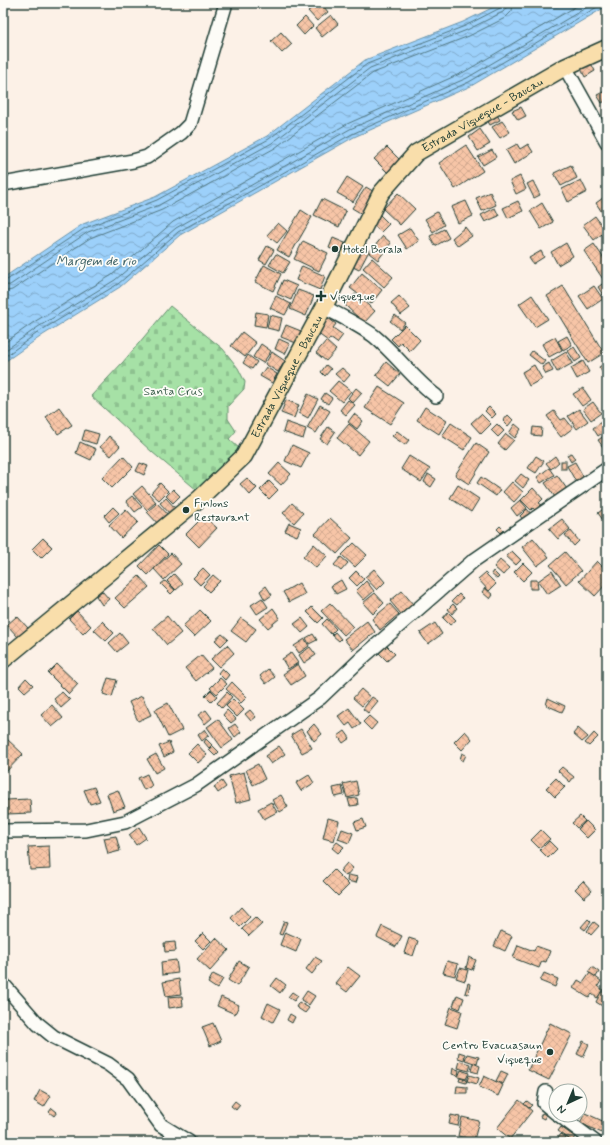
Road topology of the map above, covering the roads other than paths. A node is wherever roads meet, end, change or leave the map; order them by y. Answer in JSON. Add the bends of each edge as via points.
{"nodes":[{"id":1,"x":226,"y":3,"type":"edge"},
{"id":2,"x":607,"y":48,"type":"edge"},
{"id":3,"x":565,"y":67,"type":"junction"},
{"id":4,"x":607,"y":142,"type":"edge"},
{"id":5,"x":3,"y":184,"type":"edge"},
{"id":6,"x":324,"y":307,"type":"junction"},
{"id":7,"x":436,"y":396,"type":"dead end"},
{"id":8,"x":607,"y":469,"type":"edge"},
{"id":9,"x":3,"y":660,"type":"edge"},
{"id":10,"x":3,"y":831,"type":"edge"},
{"id":11,"x":3,"y":984,"type":"edge"},
{"id":12,"x":546,"y":1092,"type":"dead end"},
{"id":13,"x":548,"y":1106,"type":"edge"},
{"id":14,"x":570,"y":1123,"type":"edge"},
{"id":15,"x":189,"y":1142,"type":"edge"},
{"id":16,"x":595,"y":1142,"type":"edge"}],
"edges":[{"from":1,"to":5,"type":"street","via":[[190,124],[181,133],[148,157],[133,162]]},
{"from":2,"to":3,"type":"main road","name":"Estrada Viqueque - Baucau"},
{"from":3,"to":4,"type":"street"},
{"from":3,"to":6,"type":"main road","name":"Estrada Viqueque - Baucau","via":[[416,153],[382,193]]},
{"from":6,"to":7,"type":"street","via":[[373,336]]},
{"from":6,"to":9,"type":"main road","name":"Estrada Viqueque - Baucau","via":[[244,456],[199,499]]},
{"from":8,"to":10,"type":"street","via":[[473,561],[320,698],[196,785],[125,822],[86,830]]},
{"from":11,"to":15,"type":"street","via":[[38,1024],[54,1037],[108,1064],[128,1079],[161,1125]]},
{"from":12,"to":13,"type":"street","via":[[544,1103]]},
{"from":14,"to":16,"type":"street"}]}
